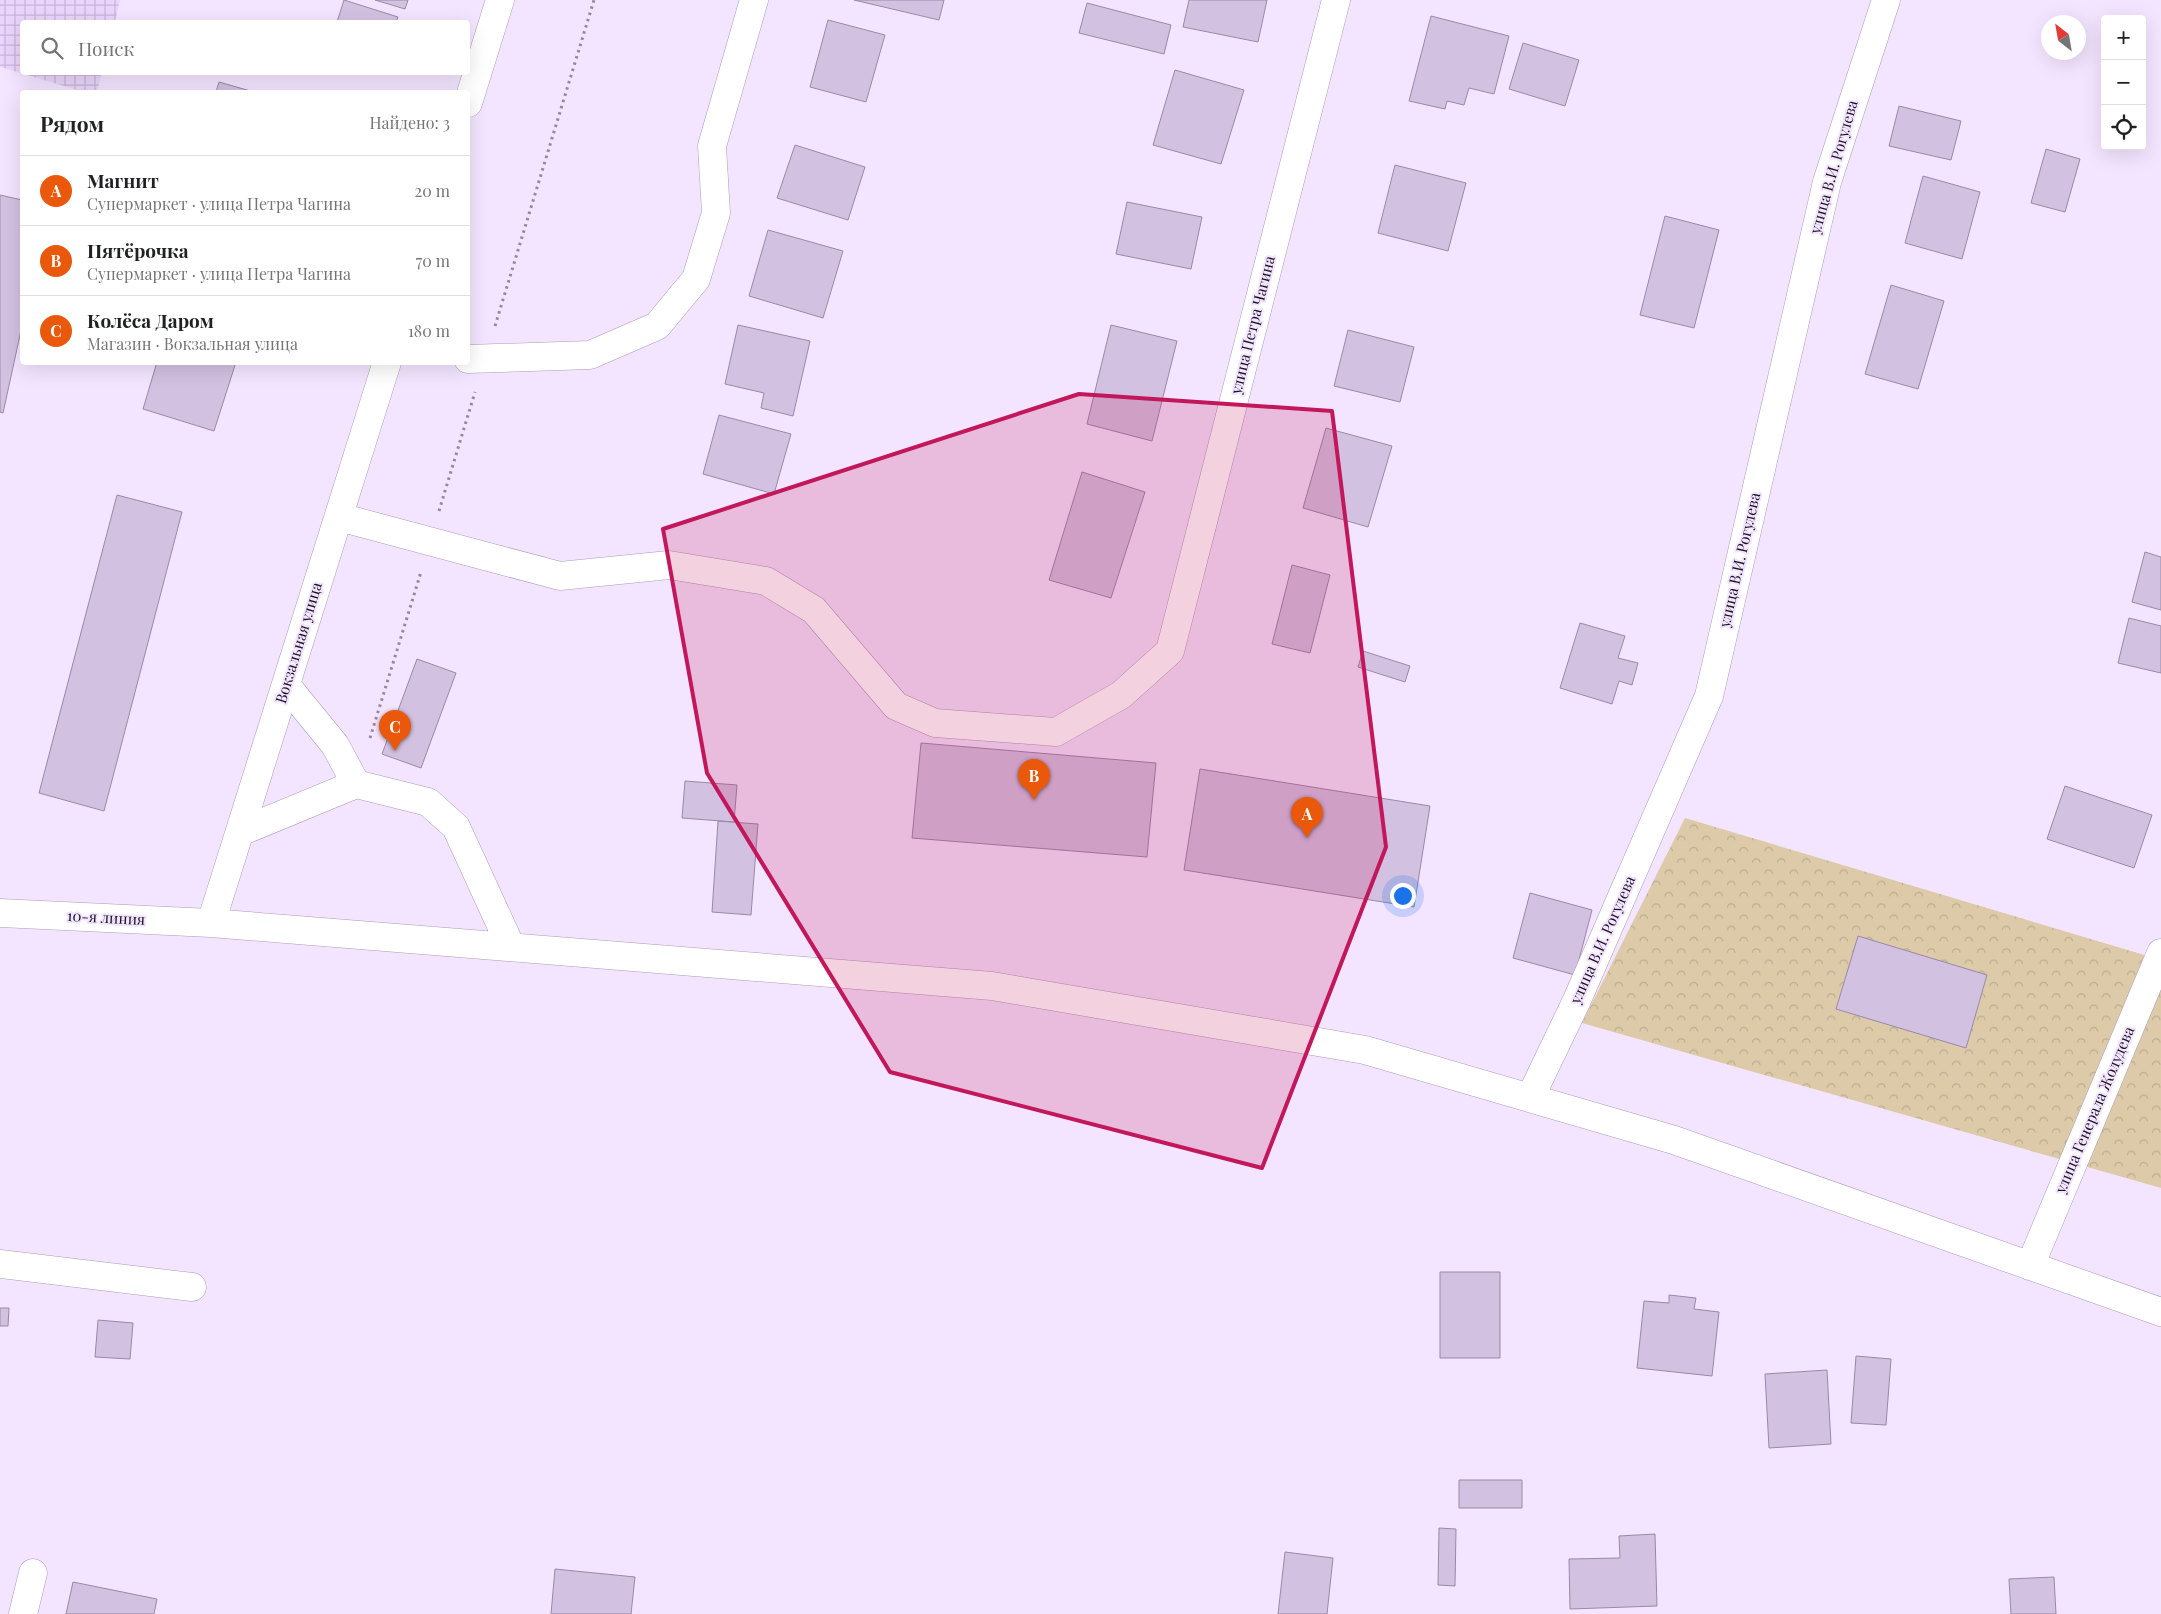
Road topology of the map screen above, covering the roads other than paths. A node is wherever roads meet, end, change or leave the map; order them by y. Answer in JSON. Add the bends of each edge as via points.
{"nodes":[{"id":1,"x":500,"y":0,"type":"edge"},
{"id":2,"x":754,"y":0,"type":"edge"},
{"id":3,"x":1336,"y":0,"type":"edge"},
{"id":4,"x":1886,"y":0,"type":"edge"},
{"id":5,"x":470,"y":98,"type":"edge"},
{"id":6,"x":470,"y":359,"type":"edge"},
{"id":7,"x":386,"y":365,"type":"edge"},
{"id":8,"x":339,"y":517,"type":"junction"},
{"id":9,"x":286,"y":685,"type":"junction"},
{"id":10,"x":356,"y":784,"type":"junction"},
{"id":11,"x":240,"y":832,"type":"junction"},
{"id":12,"x":0,"y":913,"type":"edge"},
{"id":13,"x":211,"y":923,"type":"junction"},
{"id":14,"x":511,"y":947,"type":"junction"},
{"id":15,"x":2161,"y":953,"type":"edge"},
{"id":16,"x":1530,"y":1098,"type":"junction"},
{"id":17,"x":0,"y":1264,"type":"edge"},
{"id":18,"x":2030,"y":1266,"type":"junction"},
{"id":19,"x":192,"y":1287,"type":"dead end"},
{"id":20,"x":2161,"y":1312,"type":"edge"},
{"id":21,"x":33,"y":1573,"type":"dead end"},
{"id":22,"x":23,"y":1614,"type":"edge"}],
"edges":[{"from":1,"to":5,"type":"street"},
{"from":2,"to":6,"type":"street","via":[[712,146],[716,213],[696,279],[657,326],[590,355]]},
{"from":3,"to":8,"type":"street","name":"улица Петра Чагина","via":[[1170,651],[1121,695],[1056,732],[934,722],[896,706],[814,610],[766,581],[669,565],[560,576]]},
{"from":4,"to":16,"type":"street","name":"улица В.И. Рогулева","via":[[1827,182],[1709,696],[1577,1000]]},
{"from":7,"to":8,"type":"street","name":"Вокзальная улица"},
{"from":8,"to":9,"type":"street","name":"Вокзальная улица"},
{"from":9,"to":10,"type":"street","via":[[335,745]]},
{"from":9,"to":11,"type":"street","name":"Вокзальная улица"},
{"from":10,"to":11,"type":"street"},
{"from":10,"to":14,"type":"street","via":[[428,802],[456,827]]},
{"from":11,"to":13,"type":"street","name":"Вокзальная улица"},
{"from":12,"to":13,"type":"street","name":"10-я линия"},
{"from":13,"to":14,"type":"street","name":"10-я линия"},
{"from":14,"to":16,"type":"street","name":"10-я линия","via":[[992,986],[1365,1050]]},
{"from":15,"to":18,"type":"street","name":"улица Генерала Жолудева"},
{"from":16,"to":18,"type":"street","name":"10-я линия","via":[[1674,1140]]},
{"from":17,"to":19,"type":"street"},
{"from":18,"to":20,"type":"street","name":"10-я линия"},
{"from":21,"to":22,"type":"street"}]}
